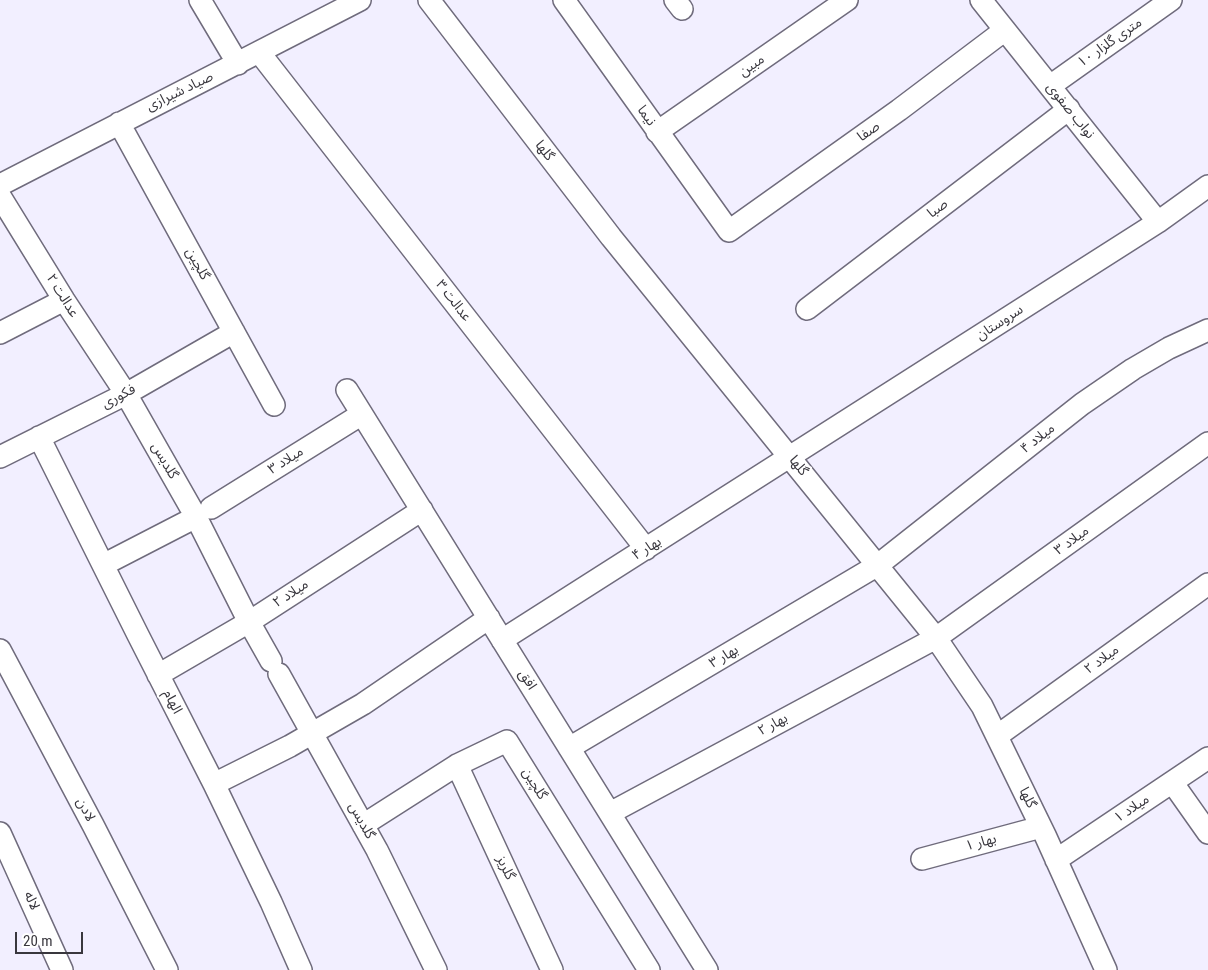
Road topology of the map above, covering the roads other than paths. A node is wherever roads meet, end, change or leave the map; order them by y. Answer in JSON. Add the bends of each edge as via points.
{"nodes":[{"id":1,"x":200,"y":0,"type":"edge"},
{"id":2,"x":360,"y":0,"type":"edge"},
{"id":3,"x":429,"y":0,"type":"edge"},
{"id":4,"x":564,"y":0,"type":"edge"},
{"id":5,"x":847,"y":0,"type":"edge"},
{"id":6,"x":982,"y":0,"type":"edge"},
{"id":7,"x":1167,"y":1,"type":"edge"},
{"id":8,"x":331,"y":7,"type":"edge"},
{"id":9,"x":1005,"y":30,"type":"junction"},
{"id":10,"x":258,"y":52,"type":"junction"},
{"id":11,"x":238,"y":64,"type":"junction"},
{"id":12,"x":1050,"y":86,"type":"junction"},
{"id":13,"x":1069,"y":109,"type":"junction"},
{"id":14,"x":119,"y":123,"type":"junction"},
{"id":15,"x":657,"y":132,"type":"junction"},
{"id":16,"x":0,"y":185,"type":"edge"},
{"id":17,"x":1208,"y":186,"type":"edge"},
{"id":18,"x":0,"y":196,"type":"edge"},
{"id":19,"x":1158,"y":222,"type":"junction"},
{"id":20,"x":729,"y":231,"type":"joint"},
{"id":21,"x":64,"y":300,"type":"junction"},
{"id":22,"x":807,"y":309,"type":"dead end"},
{"id":23,"x":1208,"y":330,"type":"edge"},
{"id":24,"x":234,"y":332,"type":"junction"},
{"id":25,"x":0,"y":333,"type":"edge"},
{"id":26,"x":347,"y":390,"type":"dead end"},
{"id":27,"x":126,"y":394,"type":"junction"},
{"id":28,"x":274,"y":405,"type":"dead end"},
{"id":29,"x":362,"y":414,"type":"junction"},
{"id":30,"x":39,"y":437,"type":"junction"},
{"id":31,"x":1208,"y":444,"type":"edge"},
{"id":32,"x":0,"y":457,"type":"edge"},
{"id":33,"x":791,"y":458,"type":"junction"},
{"id":34,"x":422,"y":510,"type":"junction"},
{"id":35,"x":204,"y":513,"type":"junction"},
{"id":36,"x":646,"y":549,"type":"junction"},
{"id":37,"x":103,"y":565,"type":"junction"},
{"id":38,"x":878,"y":565,"type":"junction"},
{"id":39,"x":1208,"y":584,"type":"edge"},
{"id":40,"x":489,"y":618,"type":"junction"},
{"id":41,"x":249,"y":622,"type":"junction"},
{"id":42,"x":936,"y":638,"type":"junction"},
{"id":43,"x":502,"y":640,"type":"junction"},
{"id":44,"x":0,"y":650,"type":"edge"},
{"id":45,"x":158,"y":675,"type":"junction"},
{"id":46,"x":312,"y":733,"type":"junction"},
{"id":47,"x":996,"y":736,"type":"junction"},
{"id":48,"x":569,"y":748,"type":"junction"},
{"id":49,"x":1208,"y":758,"type":"edge"},
{"id":50,"x":457,"y":765,"type":"junction"},
{"id":51,"x":1172,"y":782,"type":"junction"},
{"id":52,"x":214,"y":784,"type":"junction"},
{"id":53,"x":610,"y":813,"type":"junction"},
{"id":54,"x":363,"y":825,"type":"junction"},
{"id":55,"x":1041,"y":827,"type":"junction"},
{"id":56,"x":0,"y":833,"type":"edge"},
{"id":57,"x":1208,"y":833,"type":"edge"},
{"id":58,"x":922,"y":859,"type":"dead end"},
{"id":59,"x":1056,"y":860,"type":"junction"},
{"id":60,"x":62,"y":970,"type":"edge"},
{"id":61,"x":167,"y":970,"type":"edge"},
{"id":62,"x":301,"y":970,"type":"edge"},
{"id":63,"x":436,"y":970,"type":"edge"},
{"id":64,"x":552,"y":970,"type":"edge"},
{"id":65,"x":649,"y":970,"type":"edge"},
{"id":66,"x":707,"y":970,"type":"edge"},
{"id":67,"x":1106,"y":970,"type":"edge"}],
"edges":[{"from":1,"to":11,"type":"street"},
{"from":2,"to":8,"type":"street","name":"صیاد شیرازی"},
{"from":3,"to":33,"type":"street","name":"گلها","via":[[611,238]]},
{"from":4,"to":15,"type":"street","name":"نیما"},
{"from":5,"to":15,"type":"street","name":"مبین"},
{"from":6,"to":9,"type":"street","name":"نواب صفوی"},
{"from":7,"to":12,"type":"street","name":"۱۰ متری گلزار"},
{"from":8,"to":10,"type":"street","name":"صیاد شیرازی"},
{"from":9,"to":12,"type":"street","name":"نواب صفوی"},
{"from":9,"to":20,"type":"street","name":"صفا"},
{"from":10,"to":11,"type":"street","name":"صیاد شیرازی"},
{"from":10,"to":36,"type":"street","name":"عدالت ۳"},
{"from":11,"to":14,"type":"street","name":"صیاد شیرازی"},
{"from":12,"to":13,"type":"street","name":"نواب صفوی"},
{"from":13,"to":19,"type":"street","name":"نواب صفوی"},
{"from":13,"to":22,"type":"street","name":"صبا"},
{"from":14,"to":16,"type":"street","name":"صیاد شیرازی"},
{"from":14,"to":24,"type":"street","name":"گلچین"},
{"from":15,"to":20,"type":"street","name":"نیما"},
{"from":17,"to":19,"type":"street","name":"سروستان"},
{"from":18,"to":21,"type":"street","name":"عدالت ۲"},
{"from":19,"to":33,"type":"street","name":"سروستان"},
{"from":21,"to":25,"type":"street"},
{"from":21,"to":27,"type":"street","name":"عدالت ۲"},
{"from":23,"to":38,"type":"street","name":"میلاد ۴","via":[[1161,353],[1082,404]]},
{"from":24,"to":27,"type":"street","name":"فکوری"},
{"from":24,"to":28,"type":"street","name":"گلچین"},
{"from":26,"to":29,"type":"street","name":"افق"},
{"from":27,"to":30,"type":"street","name":"فکوری"},
{"from":27,"to":35,"type":"street","name":"گلدیس"},
{"from":29,"to":34,"type":"street","name":"افق"},
{"from":29,"to":35,"type":"street","name":"میلاد ۳"},
{"from":30,"to":32,"type":"street","name":"فکوری"},
{"from":30,"to":37,"type":"street","name":"الهام"},
{"from":31,"to":42,"type":"street","name":"میلاد ۳"},
{"from":33,"to":36,"type":"street","name":"بهار ۴"},
{"from":33,"to":38,"type":"street","name":"گلها"},
{"from":34,"to":40,"type":"street","name":"افق"},
{"from":34,"to":41,"type":"street","name":"میلاد ۲"},
{"from":35,"to":37,"type":"street","name":"میلاد ۳"},
{"from":35,"to":41,"type":"street","name":"گلدیس"},
{"from":36,"to":43,"type":"street","name":"بهار ۴"},
{"from":37,"to":45,"type":"street","name":"الهام"},
{"from":38,"to":42,"type":"street","name":"گلها"},
{"from":38,"to":48,"type":"street","name":"بهار ۳"},
{"from":39,"to":47,"type":"street","name":"میلاد ۲"},
{"from":40,"to":43,"type":"street","name":"افق"},
{"from":40,"to":46,"type":"street","via":[[363,704]]},
{"from":41,"to":45,"type":"street","name":"میلاد ۲"},
{"from":41,"to":46,"type":"street","name":"گلدیس"},
{"from":42,"to":47,"type":"street","name":"گلها","via":[[982,706]]},
{"from":42,"to":53,"type":"street","name":"بهار ۲"},
{"from":43,"to":48,"type":"street","name":"افق"},
{"from":44,"to":61,"type":"street","name":"لادن"},
{"from":45,"to":52,"type":"street","name":"الهام"},
{"from":46,"to":52,"type":"street"},
{"from":46,"to":54,"type":"street","name":"گلدیس"},
{"from":47,"to":55,"type":"street","name":"گلها"},
{"from":48,"to":53,"type":"street","name":"افق"},
{"from":49,"to":51,"type":"street","name":"میلاد ۱"},
{"from":50,"to":54,"type":"street","name":"گلچین"},
{"from":50,"to":64,"type":"street","name":"گلریز"},
{"from":50,"to":65,"type":"street","name":"گلچین","via":[[507,741]]},
{"from":51,"to":57,"type":"street"},
{"from":51,"to":59,"type":"street","name":"میلاد ۱"},
{"from":52,"to":62,"type":"street","name":"الهام"},
{"from":53,"to":66,"type":"street","name":"افق"},
{"from":54,"to":63,"type":"street","name":"گلدیس"},
{"from":55,"to":58,"type":"street","name":"بهار ۱"},
{"from":55,"to":59,"type":"street","name":"گلها"},
{"from":56,"to":60,"type":"street","name":"لاله"},
{"from":59,"to":67,"type":"street","name":"گلها"}]}
